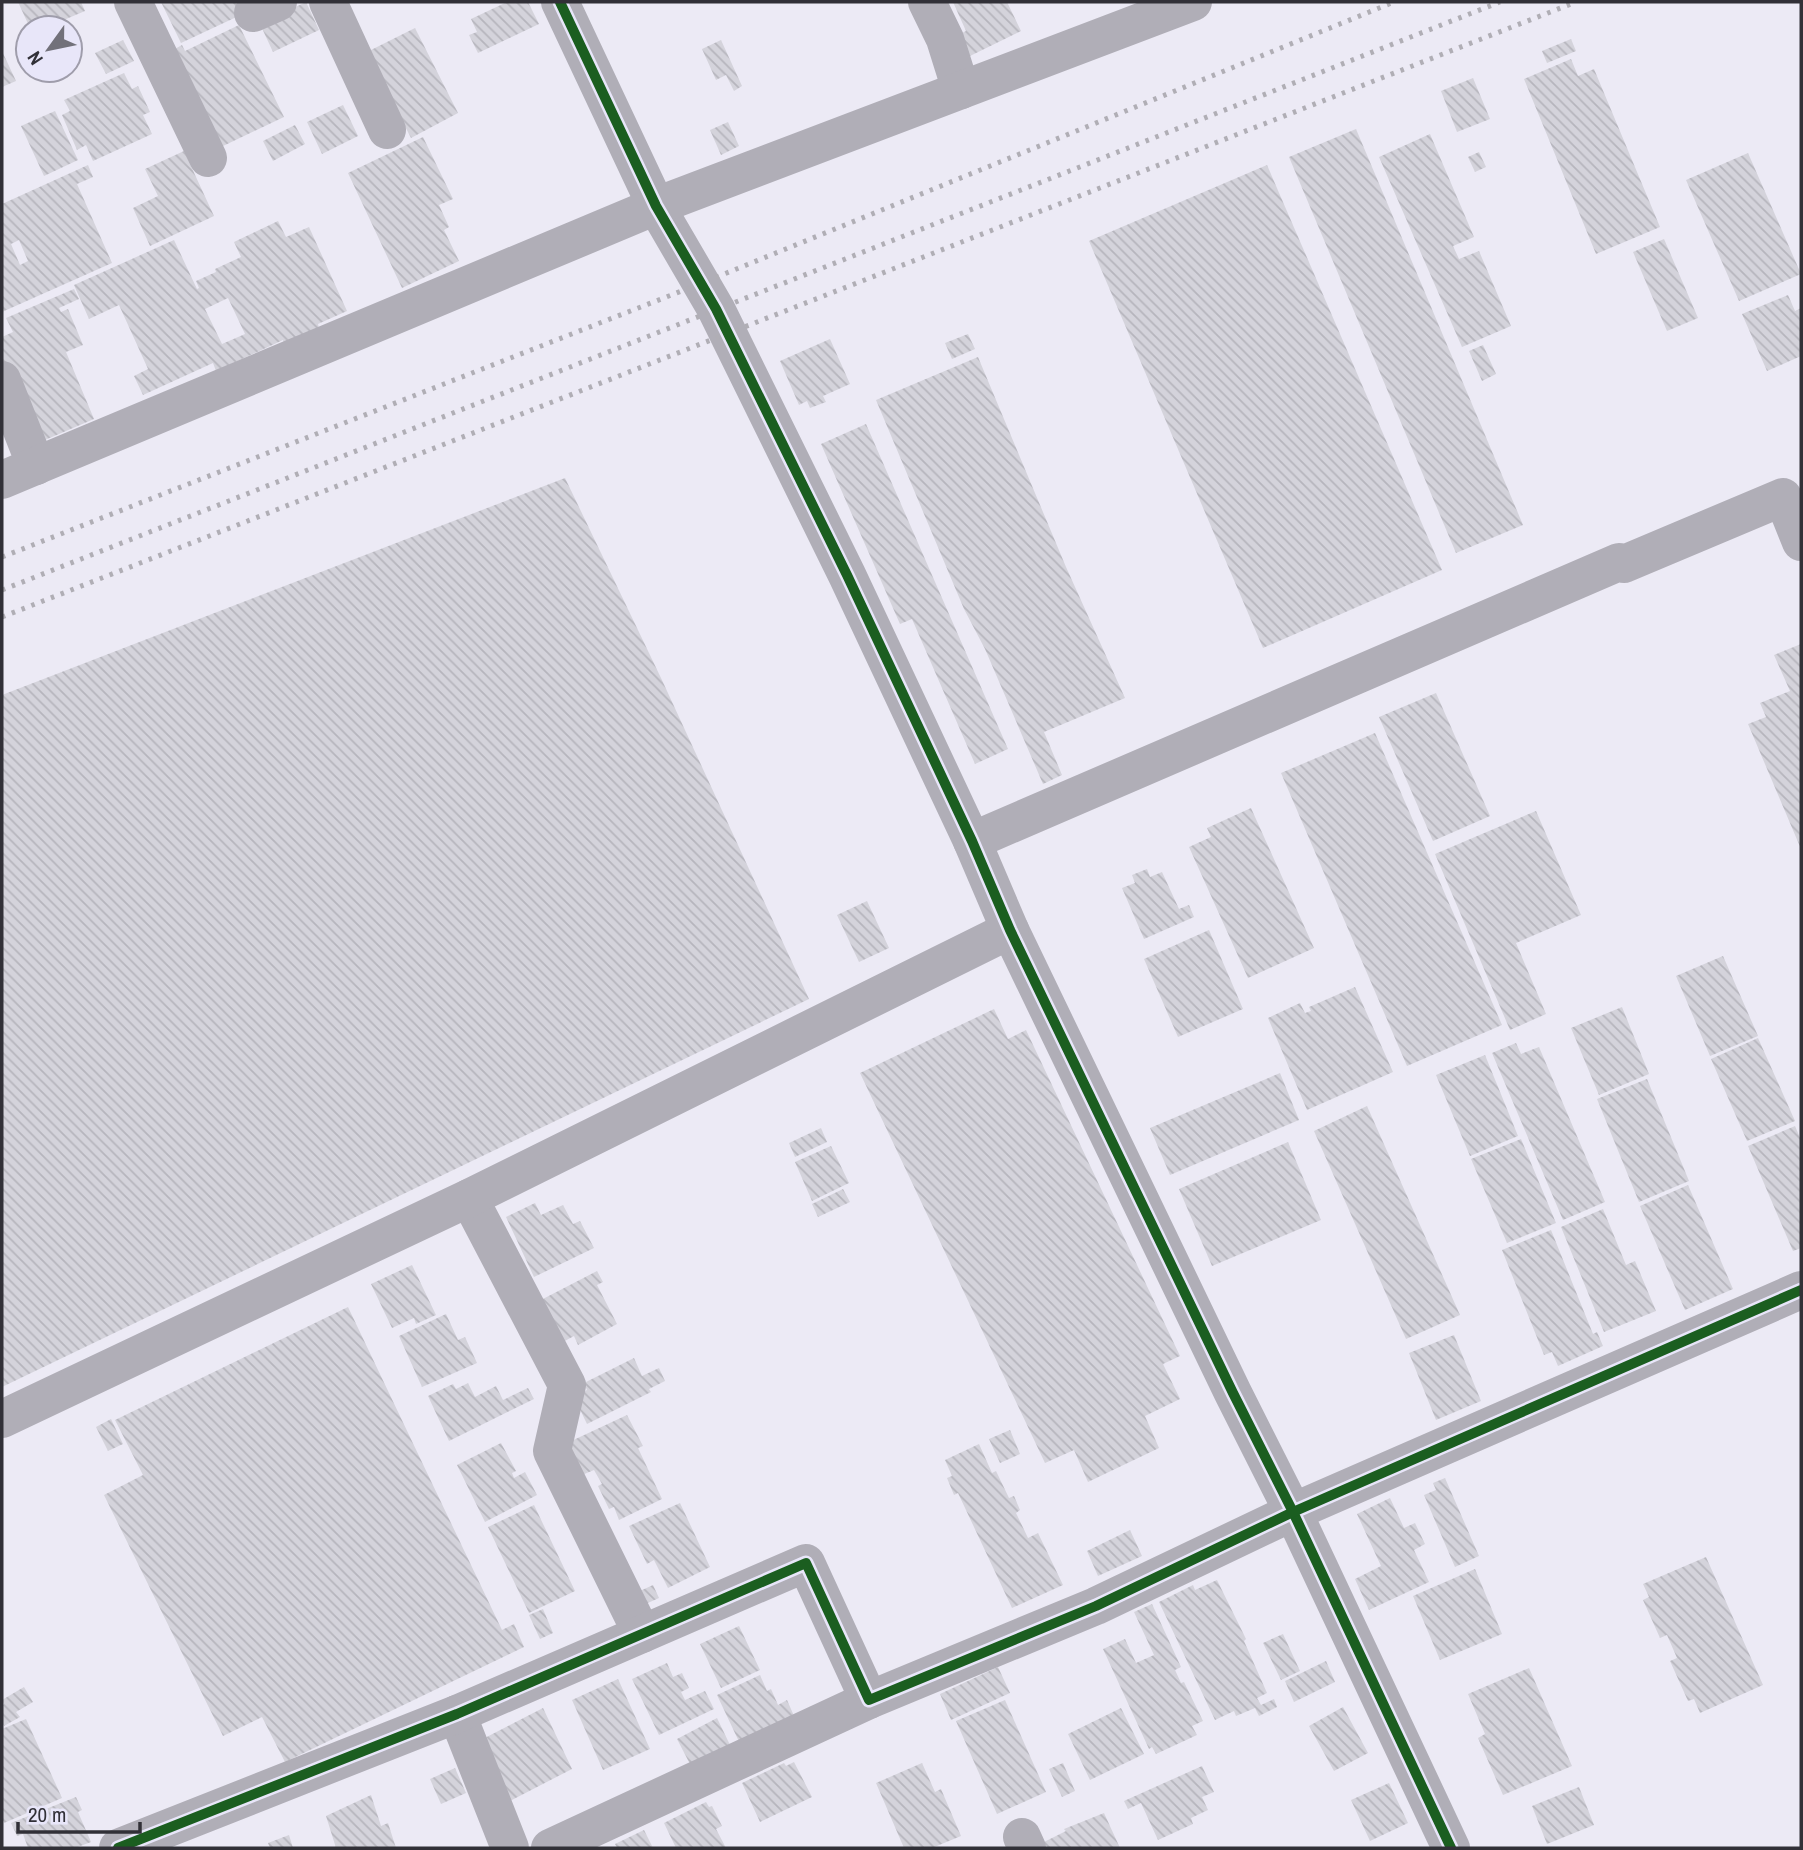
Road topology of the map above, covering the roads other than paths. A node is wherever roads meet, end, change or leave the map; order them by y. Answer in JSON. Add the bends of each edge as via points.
{"nodes":[{"id":1,"x":133,"y":2,"type":"edge"},
{"id":2,"x":328,"y":2,"type":"edge"},
{"id":3,"x":560,"y":2,"type":"edge"},
{"id":4,"x":927,"y":2,"type":"edge"},
{"id":5,"x":1193,"y":2,"type":"edge"},
{"id":6,"x":961,"y":90,"type":"junction"},
{"id":7,"x":387,"y":130,"type":"dead end"},
{"id":8,"x":208,"y":158,"type":"dead end"},
{"id":9,"x":656,"y":206,"type":"junction"},
{"id":10,"x":2,"y":380,"type":"edge"},
{"id":11,"x":19,"y":473,"type":"edge"},
{"id":12,"x":1801,"y":542,"type":"edge"},
{"id":13,"x":972,"y":841,"type":"junction"},
{"id":14,"x":1010,"y":930,"type":"junction"},
{"id":15,"x":470,"y":1198,"type":"junction"},
{"id":16,"x":1801,"y":1290,"type":"edge"},
{"id":17,"x":2,"y":1419,"type":"edge"},
{"id":18,"x":1293,"y":1511,"type":"junction"},
{"id":19,"x":642,"y":1634,"type":"junction"},
{"id":20,"x":869,"y":1700,"type":"junction"},
{"id":21,"x":457,"y":1714,"type":"junction"},
{"id":22,"x":118,"y":1848,"type":"edge"},
{"id":23,"x":510,"y":1848,"type":"edge"},
{"id":24,"x":550,"y":1848,"type":"edge"},
{"id":25,"x":1451,"y":1848,"type":"edge"}],
"edges":[{"from":1,"to":8,"type":"street"},
{"from":2,"to":7,"type":"street"},
{"from":3,"to":9,"type":"street"},
{"from":4,"to":6,"type":"street"},
{"from":5,"to":6,"type":"street"},
{"from":6,"to":9,"type":"street"},
{"from":9,"to":11,"type":"street"},
{"from":9,"to":13,"type":"street","via":[[716,309]]},
{"from":10,"to":11,"type":"street"},
{"from":12,"to":13,"type":"street","via":[[1783,498],[1624,564],[1619,562]]},
{"from":13,"to":14,"type":"street"},
{"from":14,"to":15,"type":"street"},
{"from":14,"to":18,"type":"street"},
{"from":15,"to":17,"type":"street"},
{"from":15,"to":19,"type":"street","via":[[567,1385],[552,1451]]},
{"from":16,"to":18,"type":"street"},
{"from":18,"to":20,"type":"street","via":[[1096,1606]]},
{"from":18,"to":25,"type":"street"},
{"from":19,"to":20,"type":"street","via":[[806,1563]]},
{"from":19,"to":21,"type":"street"},
{"from":20,"to":24,"type":"street"},
{"from":21,"to":22,"type":"street"},
{"from":21,"to":23,"type":"street"}]}
